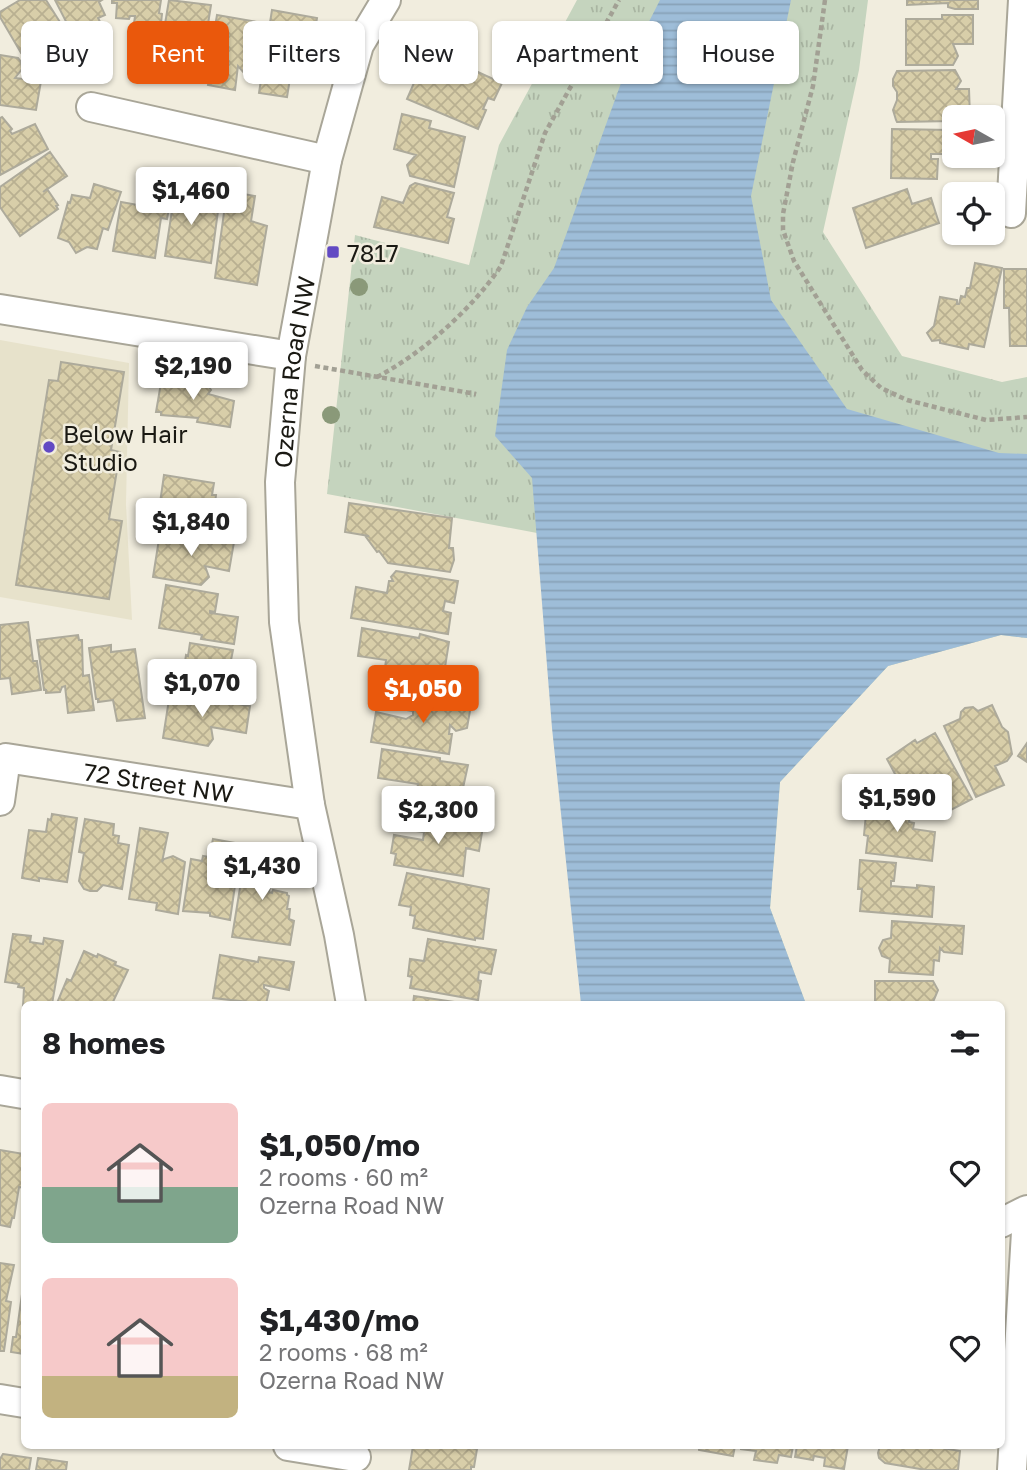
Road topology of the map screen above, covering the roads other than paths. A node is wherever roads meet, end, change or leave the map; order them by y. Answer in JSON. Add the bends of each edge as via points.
{"nodes":[{"id":1,"x":386,"y":0,"type":"edge"},
{"id":2,"x":1023,"y":0,"type":"edge"},
{"id":3,"x":91,"y":107,"type":"dead end"},
{"id":4,"x":327,"y":160,"type":"junction"},
{"id":5,"x":1011,"y":213,"type":"dead end"},
{"id":6,"x":0,"y":309,"type":"edge"},
{"id":7,"x":291,"y":356,"type":"junction"},
{"id":8,"x":0,"y":801,"type":"edge"},
{"id":9,"x":310,"y":804,"type":"junction"},
{"id":10,"x":350,"y":1001,"type":"edge"},
{"id":11,"x":1027,"y":1213,"type":"edge"},
{"id":12,"x":1005,"y":1221,"type":"edge"},
{"id":13,"x":0,"y":1399,"type":"edge"},
{"id":14,"x":21,"y":1402,"type":"edge"},
{"id":15,"x":307,"y":1449,"type":"edge"},
{"id":16,"x":356,"y":1457,"type":"edge"},
{"id":17,"x":1012,"y":1470,"type":"edge"}],
"edges":[{"from":1,"to":4,"type":"street","name":"Ozerna Road NW","via":[[359,45]]},
{"from":2,"to":5,"type":"street"},
{"from":3,"to":4,"type":"street"},
{"from":4,"to":7,"type":"street","name":"Ozerna Road NW"},
{"from":6,"to":7,"type":"street"},
{"from":7,"to":9,"type":"street","name":"Ozerna Road NW","via":[[280,482],[284,622]]},
{"from":8,"to":9,"type":"street","name":"72 Street NW","via":[[6,758]]},
{"from":9,"to":10,"type":"street","name":"Ozerna Road NW"},
{"from":11,"to":12,"type":"street"},
{"from":11,"to":17,"type":"street"},
{"from":13,"to":14,"type":"street"},
{"from":15,"to":16,"type":"street"}]}
